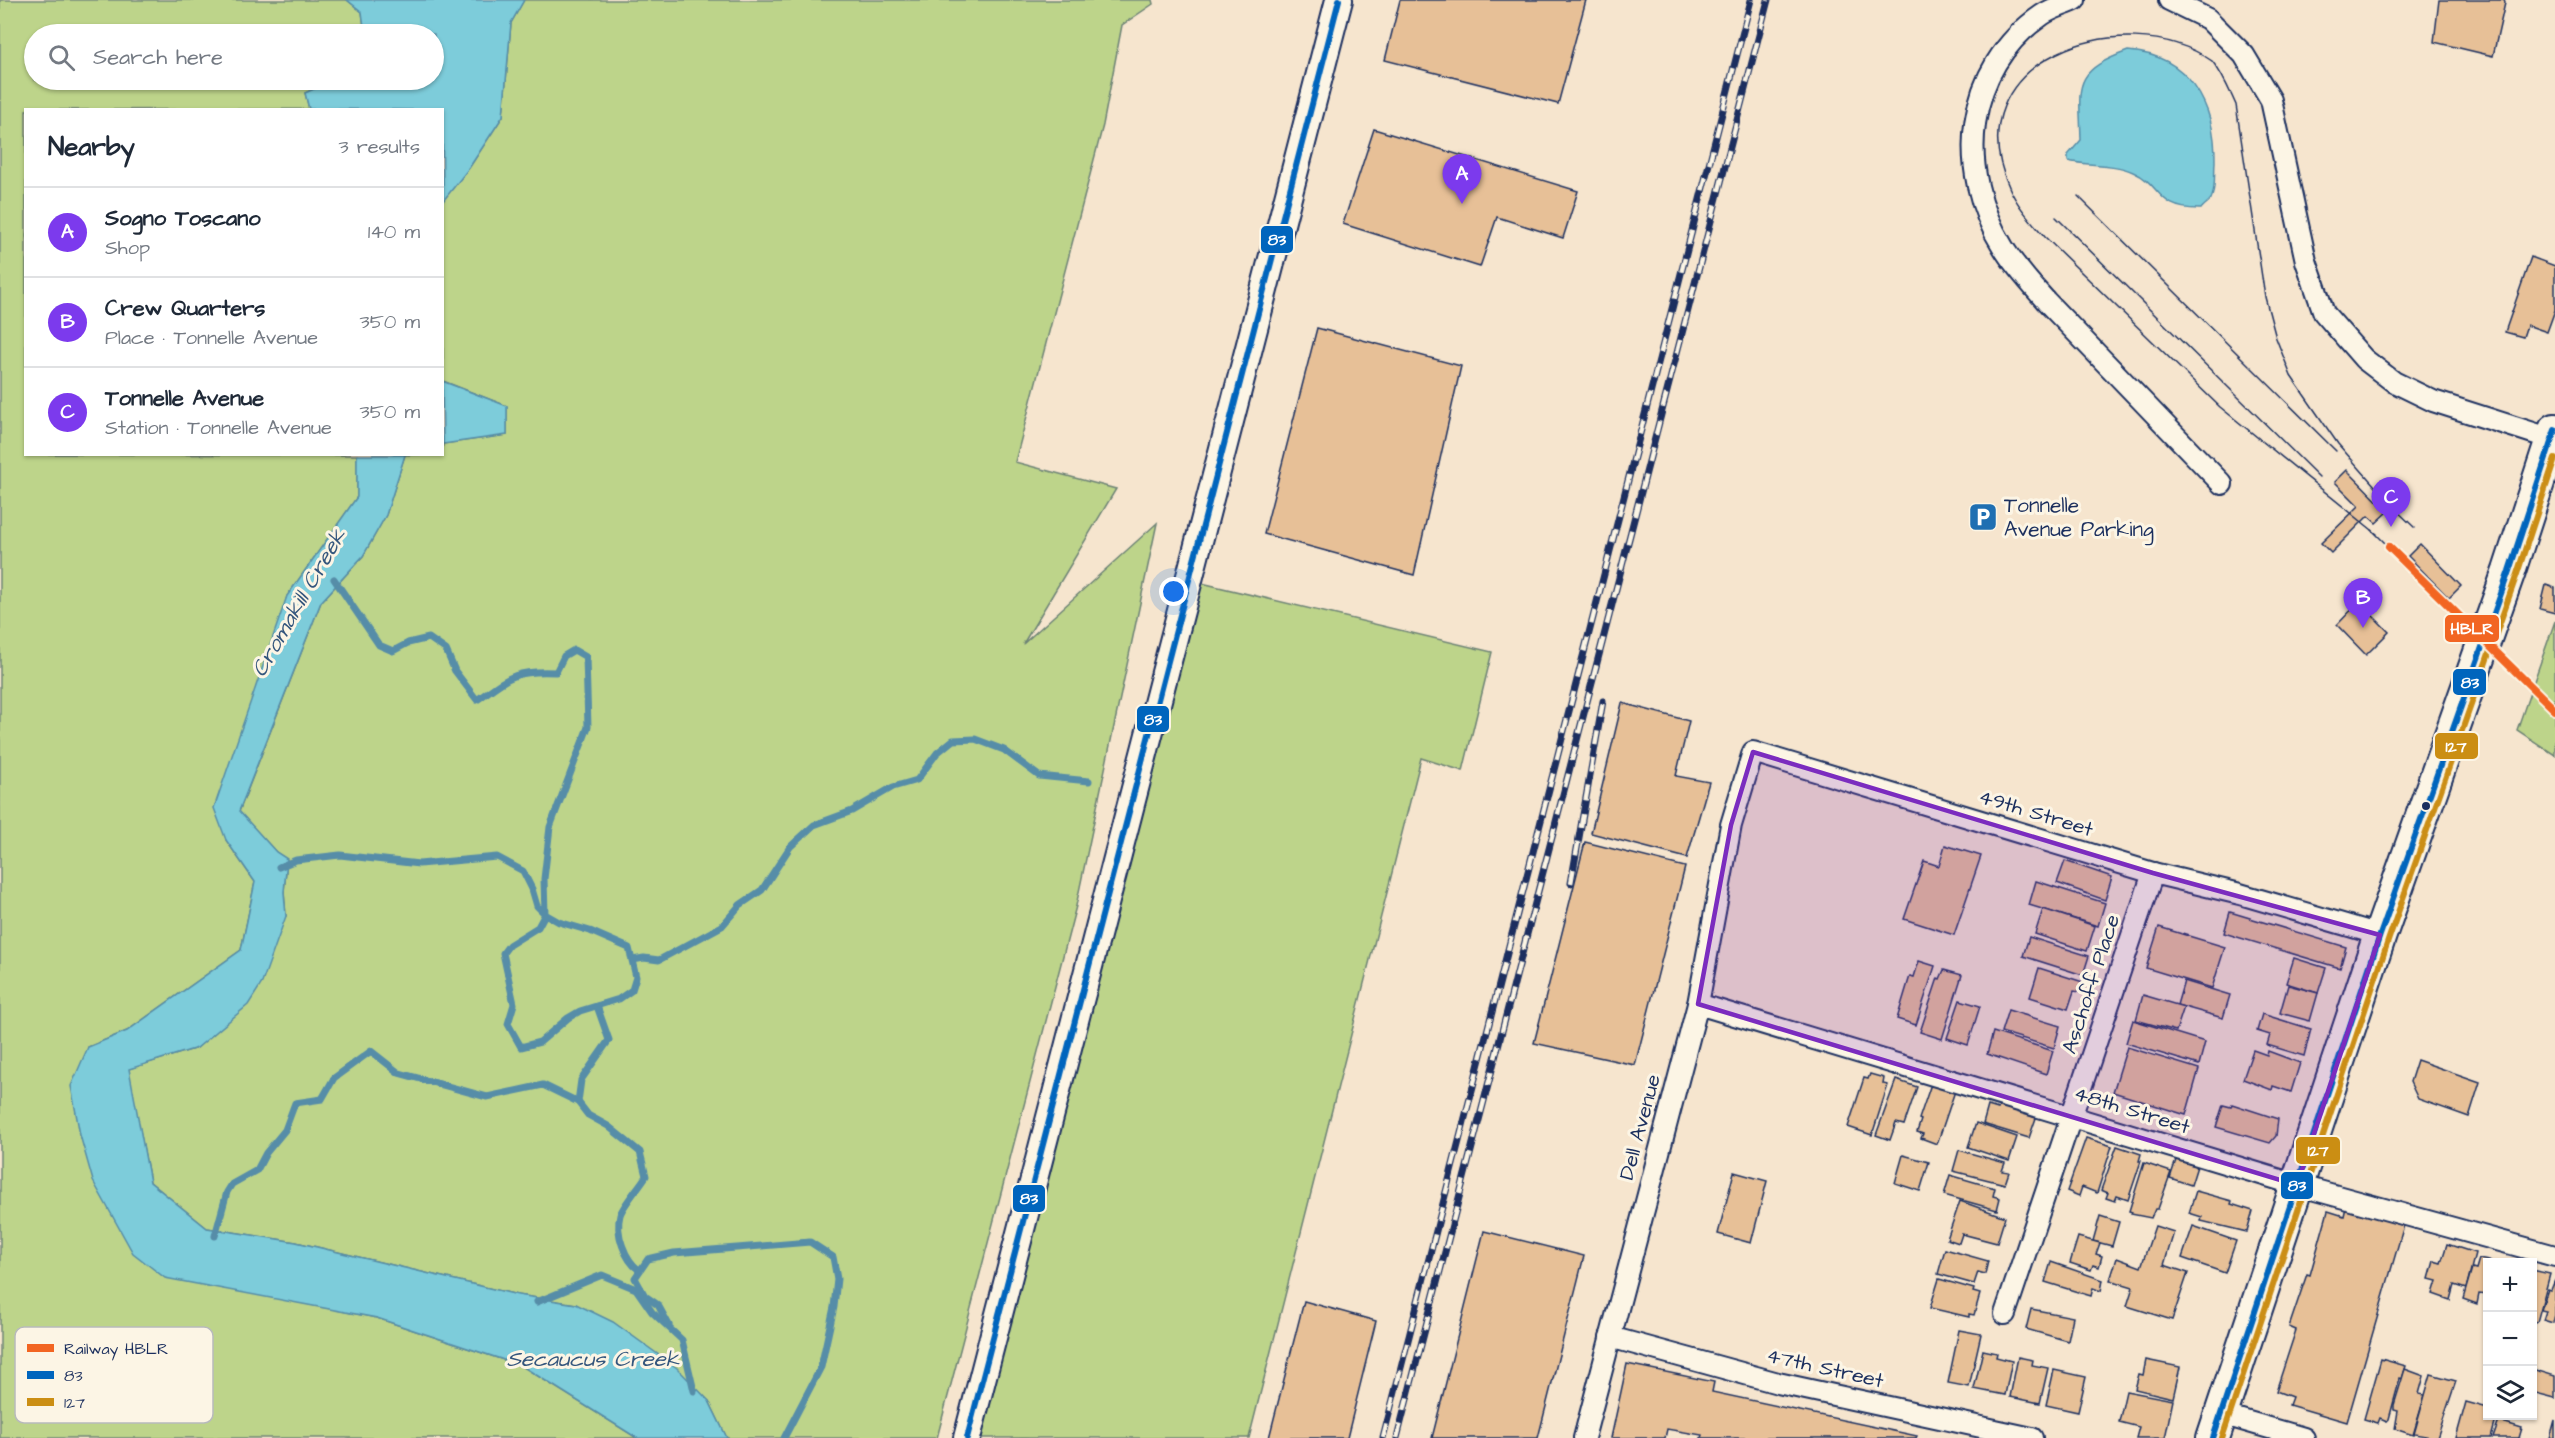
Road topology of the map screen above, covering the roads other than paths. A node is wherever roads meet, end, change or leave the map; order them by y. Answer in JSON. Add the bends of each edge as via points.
{"nodes":[{"id":1,"x":1339,"y":0,"type":"edge"},
{"id":2,"x":2076,"y":0,"type":"edge"},
{"id":3,"x":2169,"y":0,"type":"edge"},
{"id":4,"x":2554,"y":436,"type":"edge"},
{"id":5,"x":2222,"y":484,"type":"dead end"},
{"id":6,"x":1731,"y":825,"type":"joint"},
{"id":7,"x":2153,"y":873,"type":"junction"},
{"id":8,"x":2380,"y":935,"type":"junction"},
{"id":9,"x":1698,"y":1004,"type":"junction"},
{"id":10,"x":2072,"y":1117,"type":"junction"},
{"id":11,"x":2297,"y":1185,"type":"junction"},
{"id":12,"x":2555,"y":1256,"type":"edge"},
{"id":13,"x":2005,"y":1314,"type":"dead end"},
{"id":14,"x":1610,"y":1337,"type":"junction"},
{"id":15,"x":2217,"y":1426,"type":"edge"},
{"id":16,"x":968,"y":1438,"type":"edge"},
{"id":17,"x":1584,"y":1438,"type":"edge"},
{"id":18,"x":2032,"y":1438,"type":"edge"},
{"id":19,"x":2304,"y":1438,"type":"edge"}],
"edges":[{"from":1,"to":16,"type":"street"},
{"from":2,"to":5,"type":"street","via":[[2043,14],[2012,40],[1992,66],[1976,109],[1972,138],[1978,183],[2002,246],[2019,269]]},
{"from":3,"to":4,"type":"street","via":[[2208,19],[2244,55],[2271,100],[2306,261],[2324,313],[2364,359],[2394,382],[2433,401]]},
{"from":4,"to":8,"type":"main road","via":[[2510,572]]},
{"from":6,"to":7,"type":"street","name":"49th Street","via":[[1753,752]]},
{"from":6,"to":9,"type":"street","name":"Dell Avenue"},
{"from":7,"to":8,"type":"street","name":"49th Street"},
{"from":7,"to":10,"type":"street","name":"Aschoff Place"},
{"from":8,"to":11,"type":"main road"},
{"from":9,"to":10,"type":"street","name":"48th Street"},
{"from":9,"to":14,"type":"street","name":"Dell Avenue"},
{"from":10,"to":11,"type":"street","name":"48th Street"},
{"from":10,"to":13,"type":"street","name":"Aschoff Place"},
{"from":11,"to":12,"type":"street","name":"48th Street"},
{"from":11,"to":15,"type":"main road"},
{"from":14,"to":17,"type":"street","name":"Dell Avenue"},
{"from":14,"to":18,"type":"street","name":"47th Street","via":[[1778,1383]]},
{"from":15,"to":19,"type":"street"}]}
